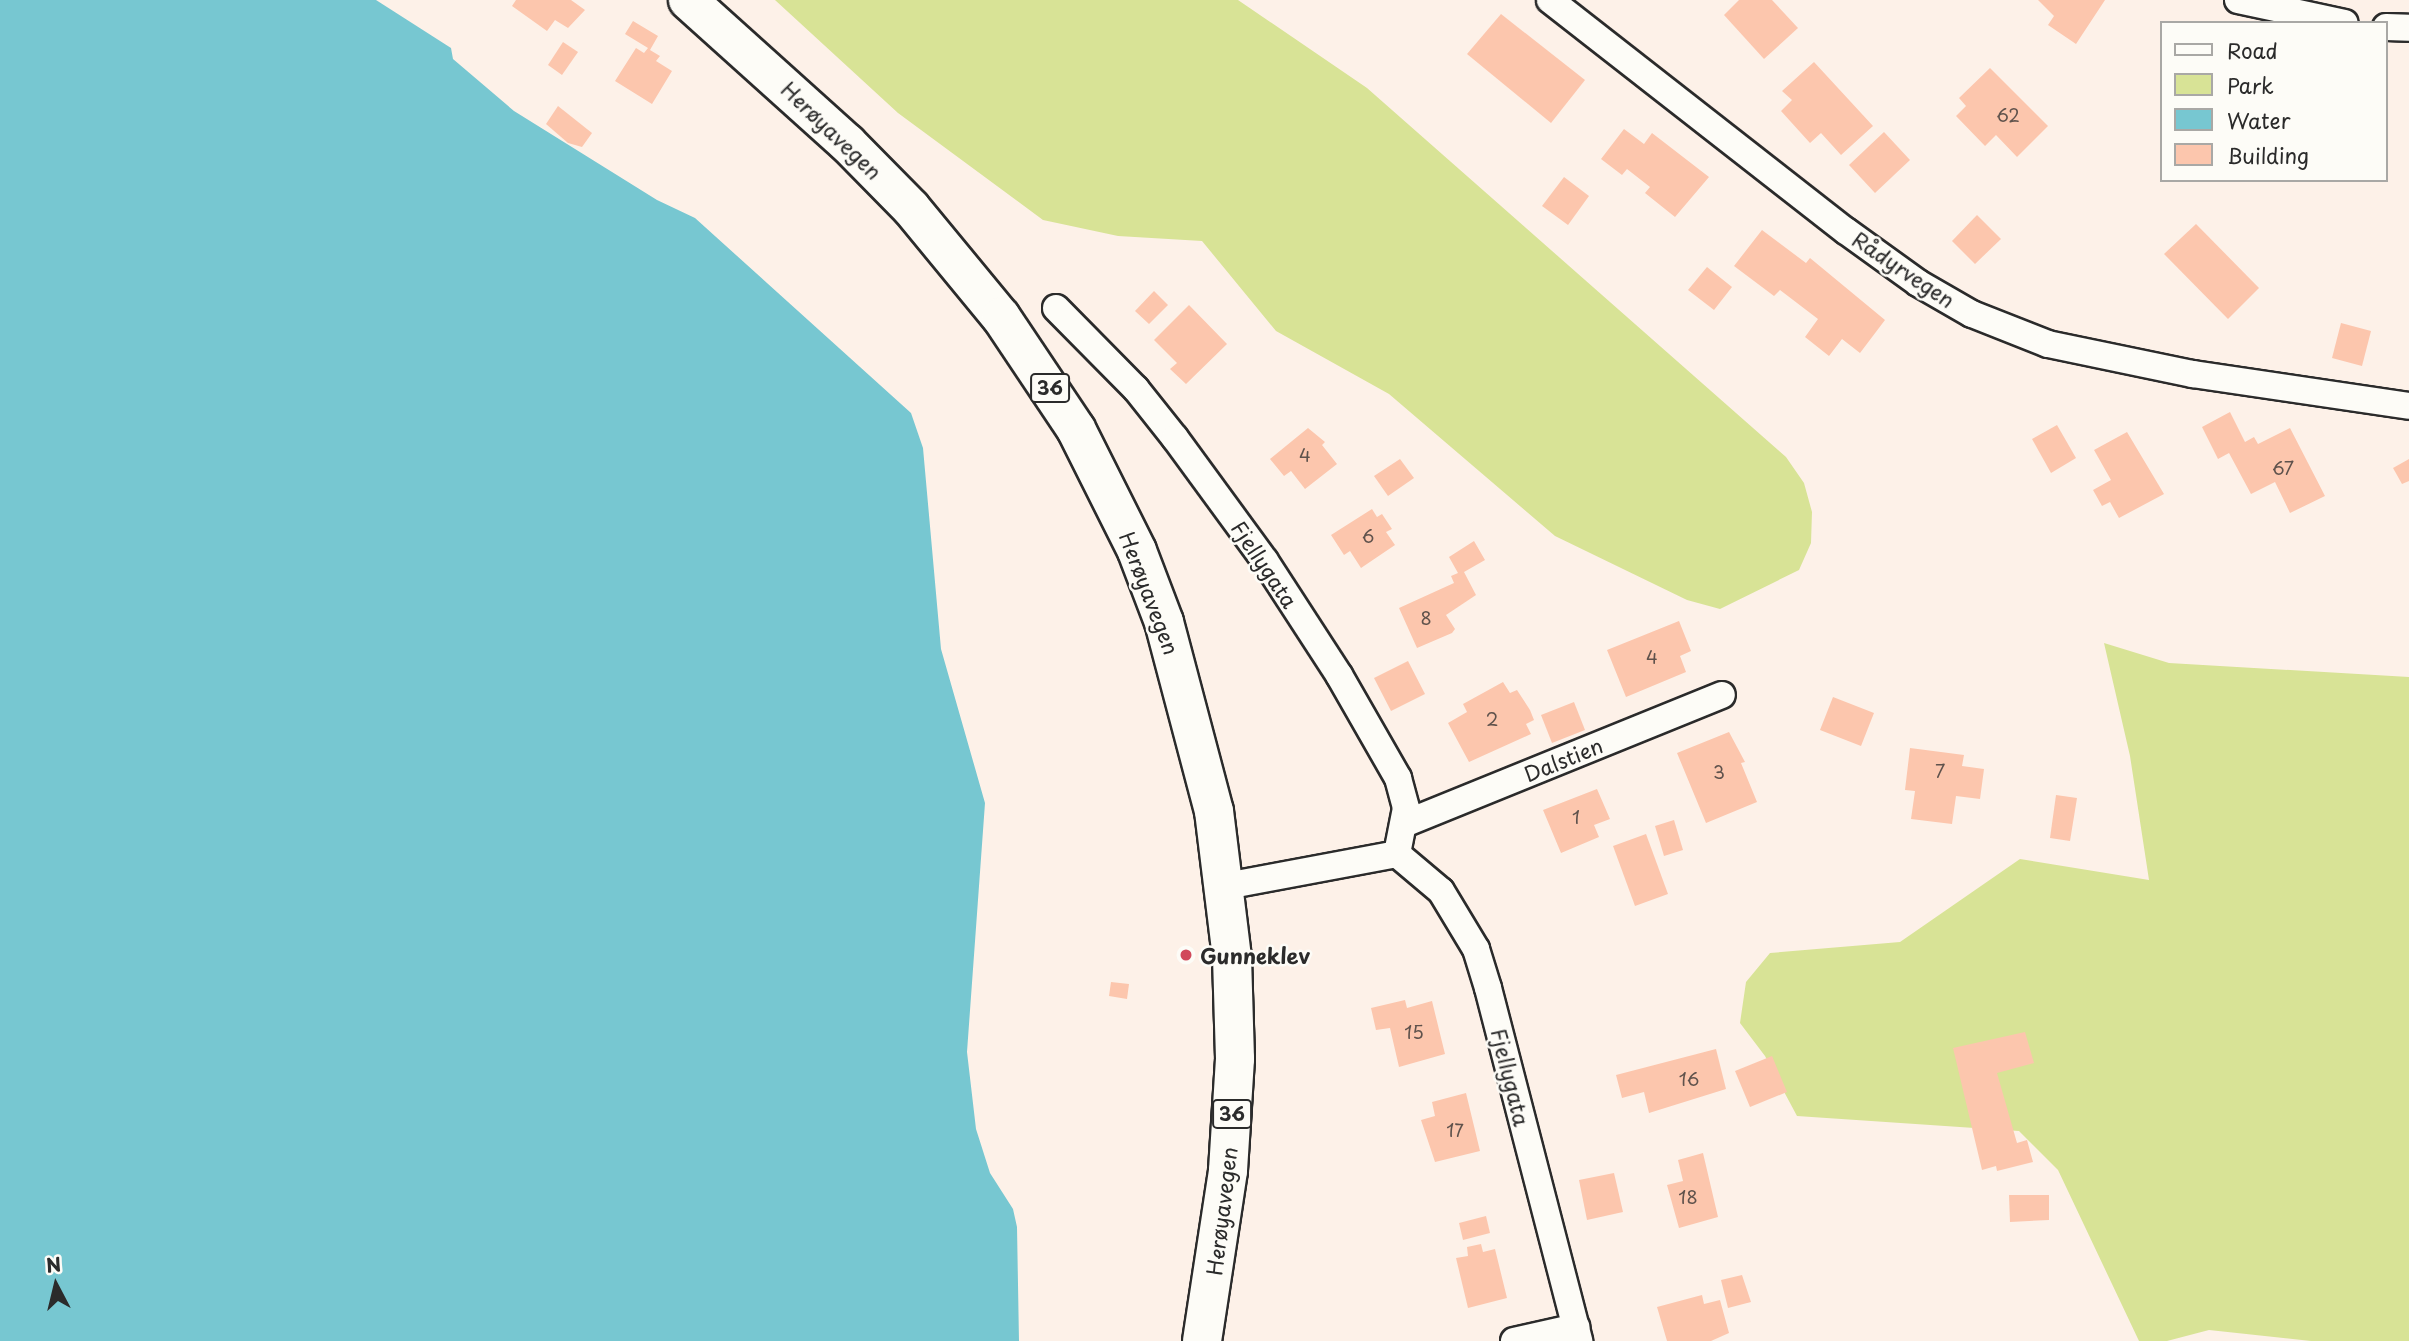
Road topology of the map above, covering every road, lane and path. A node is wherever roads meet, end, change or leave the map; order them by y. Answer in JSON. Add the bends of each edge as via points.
{"nodes":[{"id":1,"x":688,"y":0,"type":"edge"},
{"id":2,"x":1550,"y":0,"type":"edge"},
{"id":3,"x":2238,"y":0,"type":"edge"},
{"id":4,"x":2336,"y":21,"type":"edge"},
{"id":5,"x":2388,"y":27,"type":"edge"},
{"id":6,"x":2409,"y":28,"type":"edge"},
{"id":7,"x":1056,"y":308,"type":"dead end"},
{"id":8,"x":2409,"y":406,"type":"edge"},
{"id":9,"x":1722,"y":695,"type":"dead end"},
{"id":10,"x":1404,"y":824,"type":"junction"},
{"id":11,"x":1397,"y":854,"type":"junction"},
{"id":12,"x":1226,"y":886,"type":"junction"},
{"id":13,"x":1578,"y":1334,"type":"edge"},
{"id":14,"x":1202,"y":1341,"type":"edge"},
{"id":15,"x":1514,"y":1341,"type":"edge"}],
"edges":[{"from":1,"to":12,"type":"highway","name":"Herøyavegen","number":"36","via":[[796,95],[911,208],[1001,317],[1076,429],[1137,551],[1164,622],[1203,756]]},
{"from":2,"to":8,"type":"street","name":"Rådyrvegen","via":[[1846,231],[1918,283],[1972,314],[2049,344],[2193,373]]},
{"from":3,"to":4,"type":"street"},
{"from":5,"to":6,"type":"street"},
{"from":7,"to":10,"type":"street","name":"Fjellygata","via":[[1136,390],[1265,561],[1377,737],[1398,778],[1406,808]]},
{"from":9,"to":10,"type":"street","name":"Dalstien"},
{"from":10,"to":11,"type":"street","name":"Fjellygata"},
{"from":11,"to":12,"type":"street"},
{"from":11,"to":13,"type":"street","name":"Fjellygata","via":[[1441,891],[1476,949]]},
{"from":12,"to":14,"type":"highway","name":"Herøyavegen","number":"36","via":[[1234,1016],[1233,1113]]},
{"from":13,"to":15,"type":"street","name":"Fjellygata"}]}
